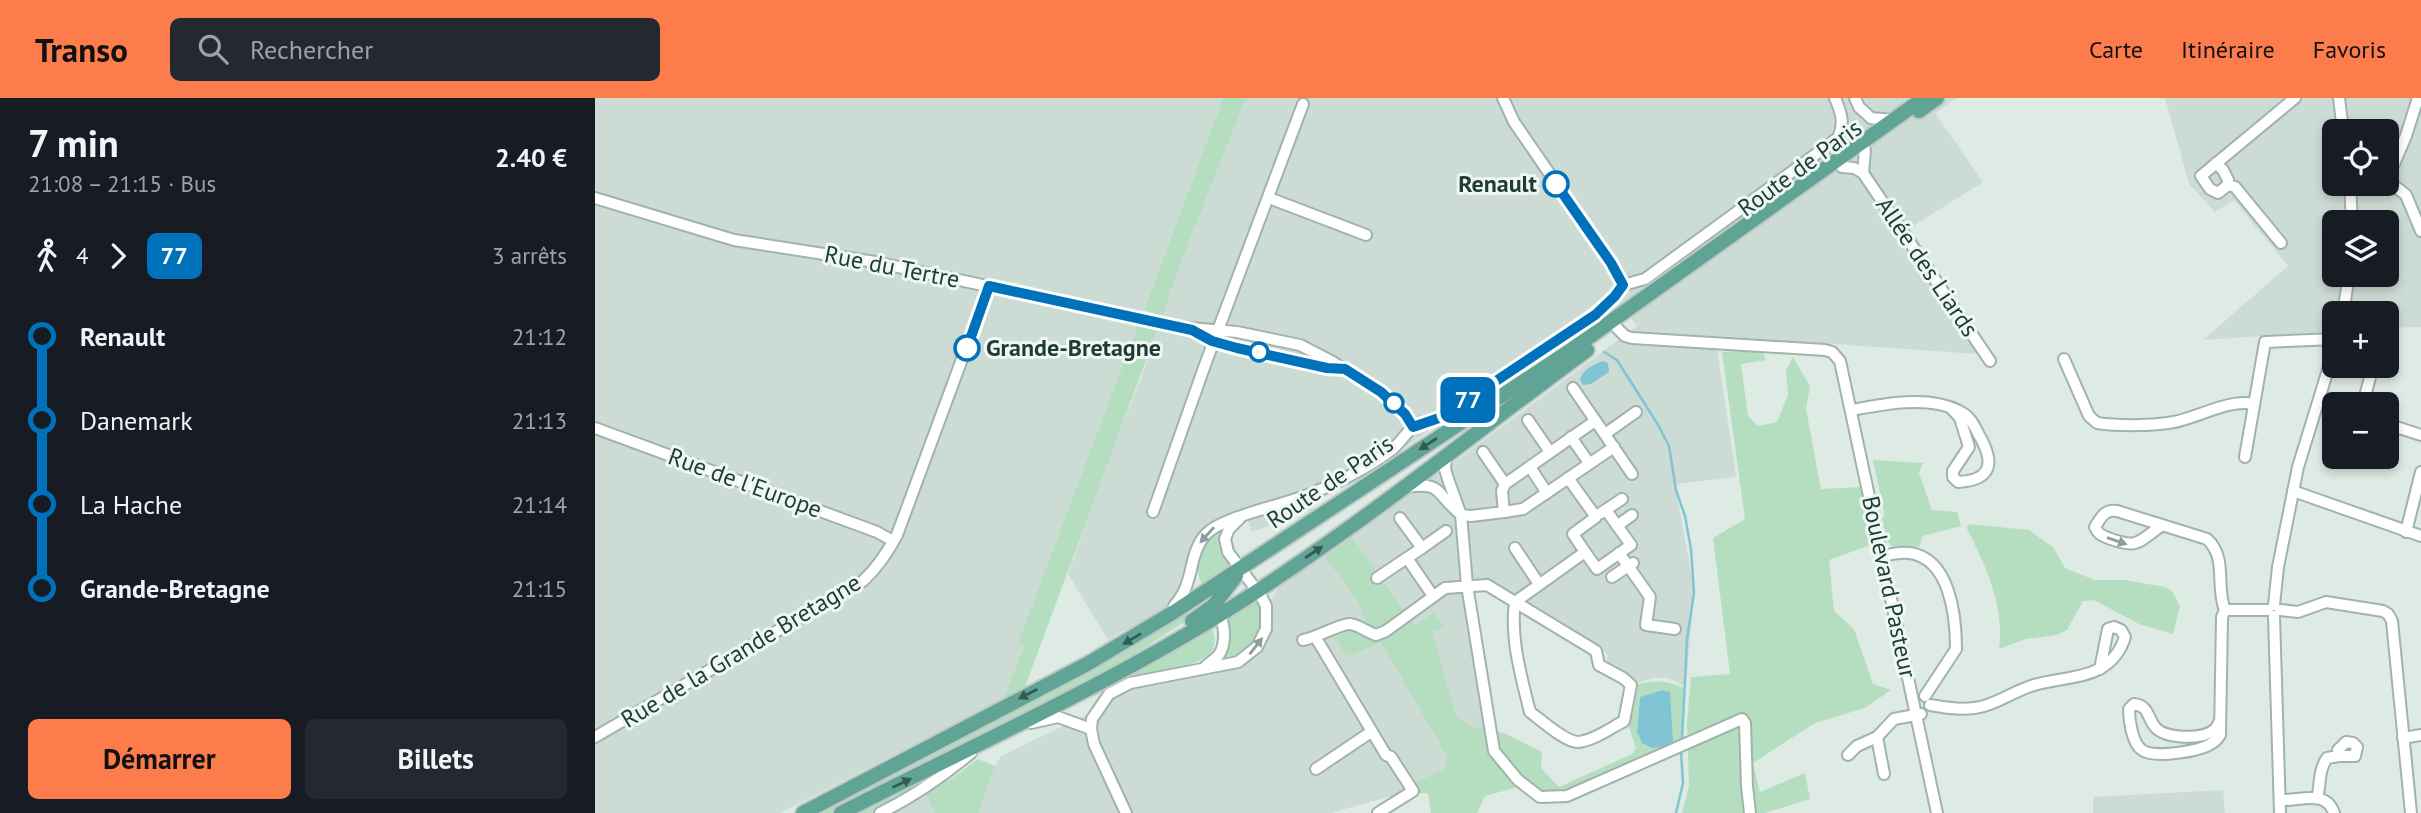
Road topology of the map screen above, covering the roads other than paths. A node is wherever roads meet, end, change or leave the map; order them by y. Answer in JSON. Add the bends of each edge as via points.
{"nodes":[{"id":1,"x":1503,"y":98,"type":"edge"},
{"id":2,"x":1835,"y":98,"type":"edge"},
{"id":3,"x":1924,"y":98,"type":"edge"},
{"id":4,"x":1937,"y":98,"type":"edge"},
{"id":5,"x":2295,"y":98,"type":"edge"},
{"id":6,"x":2339,"y":98,"type":"edge"},
{"id":7,"x":2418,"y":98,"type":"edge"},
{"id":8,"x":1857,"y":102,"type":"edge"},
{"id":9,"x":1303,"y":104,"type":"dead end"},
{"id":10,"x":2342,"y":119,"type":"edge"},
{"id":11,"x":1893,"y":120,"type":"junction"},
{"id":12,"x":1842,"y":122,"type":"junction"},
{"id":13,"x":1865,"y":150,"type":"junction"},
{"id":14,"x":2399,"y":152,"type":"edge"},
{"id":15,"x":2216,"y":163,"type":"junction"},
{"id":16,"x":1842,"y":167,"type":"junction"},
{"id":17,"x":1863,"y":173,"type":"junction"},
{"id":18,"x":2228,"y":185,"type":"junction"},
{"id":19,"x":2399,"y":189,"type":"edge"},
{"id":20,"x":595,"y":198,"type":"edge"},
{"id":21,"x":1269,"y":198,"type":"junction"},
{"id":22,"x":2421,"y":231,"type":"edge"},
{"id":23,"x":1366,"y":235,"type":"dead end"},
{"id":24,"x":2280,"y":243,"type":"dead end"},
{"id":25,"x":1623,"y":285,"type":"junction"},
{"id":26,"x":989,"y":286,"type":"junction"},
{"id":27,"x":1617,"y":328,"type":"junction"},
{"id":28,"x":1216,"y":336,"type":"junction"},
{"id":29,"x":2322,"y":340,"type":"edge"},
{"id":30,"x":2063,"y":359,"type":"dead end"},
{"id":31,"x":1990,"y":361,"type":"dead end"},
{"id":32,"x":2325,"y":378,"type":"edge"},
{"id":33,"x":1573,"y":388,"type":"dead end"},
{"id":34,"x":2253,"y":404,"type":"junction"},
{"id":35,"x":1951,"y":408,"type":"junction"},
{"id":36,"x":1852,"y":410,"type":"junction"},
{"id":37,"x":1636,"y":412,"type":"dead end"},
{"id":38,"x":1528,"y":420,"type":"dead end"},
{"id":39,"x":1595,"y":421,"type":"junction"},
{"id":40,"x":1413,"y":427,"type":"junction"},
{"id":41,"x":595,"y":428,"type":"edge"},
{"id":42,"x":2399,"y":428,"type":"edge"},
{"id":43,"x":1605,"y":434,"type":"junction"},
{"id":44,"x":2421,"y":435,"type":"edge"},
{"id":45,"x":1571,"y":437,"type":"junction"},
{"id":46,"x":1614,"y":447,"type":"junction"},
{"id":47,"x":1483,"y":452,"type":"dead end"},
{"id":48,"x":1550,"y":452,"type":"junction"},
{"id":49,"x":1446,"y":455,"type":"junction"},
{"id":50,"x":2245,"y":457,"type":"dead end"},
{"id":51,"x":1589,"y":463,"type":"junction"},
{"id":52,"x":1530,"y":467,"type":"junction"},
{"id":53,"x":2421,"y":472,"type":"edge"},
{"id":54,"x":1632,"y":474,"type":"dead end"},
{"id":55,"x":1569,"y":478,"type":"junction"},
{"id":56,"x":1506,"y":484,"type":"junction"},
{"id":57,"x":1403,"y":487,"type":"junction"},
{"id":58,"x":2293,"y":491,"type":"junction"},
{"id":59,"x":1547,"y":493,"type":"junction"},
{"id":60,"x":1622,"y":499,"type":"dead end"},
{"id":61,"x":1606,"y":510,"type":"junction"},
{"id":62,"x":1153,"y":512,"type":"dead end"},
{"id":63,"x":1504,"y":512,"type":"junction"},
{"id":64,"x":1461,"y":515,"type":"junction"},
{"id":65,"x":1632,"y":515,"type":"dead end"},
{"id":66,"x":1596,"y":517,"type":"junction"},
{"id":67,"x":1241,"y":518,"type":"junction"},
{"id":68,"x":1400,"y":518,"type":"dead end"},
{"id":69,"x":1617,"y":526,"type":"junction"},
{"id":70,"x":2161,"y":526,"type":"junction"},
{"id":71,"x":1446,"y":531,"type":"dead end"},
{"id":72,"x":2406,"y":532,"type":"junction"},
{"id":73,"x":2421,"y":536,"type":"edge"},
{"id":74,"x":893,"y":541,"type":"junction"},
{"id":75,"x":1422,"y":548,"type":"junction"},
{"id":76,"x":1515,"y":548,"type":"dead end"},
{"id":77,"x":1585,"y":552,"type":"junction"},
{"id":78,"x":1619,"y":553,"type":"junction"},
{"id":79,"x":1883,"y":556,"type":"junction"},
{"id":80,"x":1407,"y":558,"type":"junction"},
{"id":81,"x":1631,"y":564,"type":"junction"},
{"id":82,"x":1192,"y":570,"type":"junction"},
{"id":83,"x":1243,"y":573,"type":"junction"},
{"id":84,"x":1612,"y":577,"type":"dead end"},
{"id":85,"x":1377,"y":578,"type":"dead end"},
{"id":86,"x":1539,"y":584,"type":"junction"},
{"id":87,"x":1467,"y":585,"type":"junction"},
{"id":88,"x":1257,"y":590,"type":"junction"},
{"id":89,"x":1203,"y":593,"type":"junction"},
{"id":90,"x":1433,"y":596,"type":"junction"},
{"id":91,"x":1514,"y":602,"type":"junction"},
{"id":92,"x":1217,"y":610,"type":"junction"},
{"id":93,"x":2225,"y":610,"type":"junction"},
{"id":94,"x":2274,"y":610,"type":"junction"},
{"id":95,"x":1174,"y":612,"type":"junction"},
{"id":96,"x":1675,"y":629,"type":"dead end"},
{"id":97,"x":1316,"y":638,"type":"junction"},
{"id":98,"x":1303,"y":640,"type":"dead end"},
{"id":99,"x":1202,"y":669,"type":"junction"},
{"id":100,"x":2100,"y":669,"type":"dead end"},
{"id":101,"x":1912,"y":695,"type":"junction"},
{"id":102,"x":1927,"y":701,"type":"junction"},
{"id":103,"x":1916,"y":715,"type":"junction"},
{"id":104,"x":2220,"y":721,"type":"junction"},
{"id":105,"x":1021,"y":723,"type":"junction"},
{"id":106,"x":1091,"y":729,"type":"junction"},
{"id":107,"x":1371,"y":732,"type":"junction"},
{"id":108,"x":2421,"y":736,"type":"edge"},
{"id":109,"x":595,"y":737,"type":"edge"},
{"id":110,"x":1877,"y":737,"type":"junction"},
{"id":111,"x":2403,"y":738,"type":"junction"},
{"id":112,"x":982,"y":743,"type":"junction"},
{"id":113,"x":1848,"y":755,"type":"dead end"},
{"id":114,"x":2339,"y":756,"type":"dead end"},
{"id":115,"x":1316,"y":769,"type":"dead end"},
{"id":116,"x":1884,"y":774,"type":"dead end"},
{"id":117,"x":2317,"y":798,"type":"junction"},
{"id":118,"x":2280,"y":800,"type":"junction"},
{"id":119,"x":803,"y":813,"type":"edge"},
{"id":120,"x":841,"y":813,"type":"edge"},
{"id":121,"x":880,"y":813,"type":"edge"},
{"id":122,"x":1126,"y":813,"type":"edge"},
{"id":123,"x":1378,"y":813,"type":"edge"},
{"id":124,"x":1750,"y":813,"type":"edge"},
{"id":125,"x":1937,"y":813,"type":"edge"},
{"id":126,"x":2280,"y":813,"type":"edge"},
{"id":127,"x":2334,"y":813,"type":"edge"},
{"id":128,"x":2411,"y":813,"type":"edge"}],
"edges":[{"from":1,"to":25,"type":"street","via":[[1514,122]]},
{"from":2,"to":12,"type":"street"},
{"from":3,"to":11,"type":"main road","name":"Route de Paris"},
{"from":4,"to":13,"type":"main road","name":"Route de Paris"},
{"from":5,"to":15,"type":"street"},
{"from":6,"to":10,"type":"street"},
{"from":7,"to":14,"type":"street"},
{"from":8,"to":11,"type":"street","via":[[1871,118]]},
{"from":8,"to":12,"type":"street","via":[[1856,117]]},
{"from":9,"to":21,"type":"street"},
{"from":11,"to":83,"type":"main road","name":"Route de Paris","one_way":true,"via":[[1571,350],[1294,533]]},
{"from":12,"to":25,"type":"street","via":[[1838,138],[1645,279]]},
{"from":13,"to":16,"type":"main road","name":"Route de Paris"},
{"from":13,"to":17,"type":"street","name":"Allée des Liards"},
{"from":15,"to":18,"type":"street"},
{"from":15,"to":18,"type":"street","via":[[2201,176],[2214,192]]},
{"from":16,"to":17,"type":"street","name":"Allée des Liards"},
{"from":16,"to":27,"type":"main road","name":"Route de Paris"},
{"from":17,"to":31,"type":"street","name":"Allée des Liards"},
{"from":18,"to":24,"type":"street","via":[[2235,187]]},
{"from":19,"to":22,"type":"street","via":[[2406,195]]},
{"from":20,"to":26,"type":"street","name":"Rue du Tertre","via":[[734,240]]},
{"from":21,"to":23,"type":"street"},
{"from":21,"to":28,"type":"street"},
{"from":25,"to":40,"type":"street","via":[[1595,315],[1442,417]]},
{"from":26,"to":28,"type":"street","name":"Rue du Tertre"},
{"from":26,"to":74,"type":"street","name":"Rue de la Grande Bretagne"},
{"from":27,"to":36,"type":"street","name":"Boulevard Pasteur","via":[[1632,338],[1832,352],[1840,361]]},
{"from":27,"to":49,"type":"main road","name":"Route de Paris"},
{"from":28,"to":40,"type":"street","name":"Rue du Tertre","via":[[1345,369],[1381,392]]},
{"from":28,"to":62,"type":"street"},
{"from":29,"to":34,"type":"street","via":[[2265,342]]},
{"from":30,"to":34,"type":"street","via":[[2089,416],[2097,423],[2172,422],[2218,408]]},
{"from":32,"to":58,"type":"street"},
{"from":33,"to":39,"type":"street"},
{"from":34,"to":50,"type":"street"},
{"from":35,"to":35,"type":"street","via":[[1971,419],[1990,457],[1981,476],[1968,481],[1958,482],[1954,477],[1969,447],[1960,418]]},
{"from":35,"to":36,"type":"street","via":[[1918,402]]},
{"from":36,"to":79,"type":"street","name":"Boulevard Pasteur"},
{"from":37,"to":43,"type":"street"},
{"from":38,"to":48,"type":"street"},
{"from":39,"to":43,"type":"street"},
{"from":39,"to":45,"type":"street"},
{"from":40,"to":67,"type":"street","via":[[1392,450],[1342,480]]},
{"from":41,"to":74,"type":"street","name":"Rue de l'Europe"},
{"from":42,"to":44,"type":"street"},
{"from":43,"to":46,"type":"street"},
{"from":45,"to":48,"type":"street"},
{"from":45,"to":51,"type":"street"},
{"from":46,"to":51,"type":"street"},
{"from":46,"to":54,"type":"street"},
{"from":47,"to":56,"type":"street"},
{"from":48,"to":52,"type":"street"},
{"from":49,"to":57,"type":"main road","name":"Route de Paris"},
{"from":49,"to":64,"type":"street","via":[[1445,469]]},
{"from":51,"to":55,"type":"street"},
{"from":52,"to":56,"type":"street"},
{"from":52,"to":59,"type":"street"},
{"from":53,"to":72,"type":"street"},
{"from":55,"to":59,"type":"street"},
{"from":55,"to":66,"type":"street"},
{"from":56,"to":63,"type":"street"},
{"from":57,"to":64,"type":"street","via":[[1434,487]]},
{"from":88,"to":57,"type":"main road","name":"Route de Paris","one_way":true},
{"from":58,"to":72,"type":"street"},
{"from":58,"to":94,"type":"street"},
{"from":59,"to":63,"type":"street","via":[[1523,509]]},
{"from":60,"to":61,"type":"street"},
{"from":61,"to":66,"type":"street"},
{"from":61,"to":69,"type":"street"},
{"from":63,"to":64,"type":"street"},
{"from":64,"to":87,"type":"street"},
{"from":65,"to":69,"type":"street"},
{"from":66,"to":77,"type":"street","via":[[1573,534]]},
{"from":67,"to":82,"type":"street","one_way":true,"via":[[1215,526],[1206,535],[1194,554]]},
{"from":67,"to":83,"type":"street","via":[[1225,539]]},
{"from":68,"to":75,"type":"street"},
{"from":69,"to":78,"type":"street","via":[[1631,545]]},
{"from":70,"to":70,"type":"street","one_way":true,"via":[[2110,510],[2095,527],[2100,535],[2126,545],[2136,544]]},
{"from":70,"to":93,"type":"street","via":[[2207,539],[2213,545],[2220,562]]},
{"from":71,"to":75,"type":"street"},
{"from":72,"to":73,"type":"street"},
{"from":74,"to":109,"type":"street","name":"Rue de la Grande Bretagne","via":[[863,581]]},
{"from":75,"to":80,"type":"street"},
{"from":76,"to":86,"type":"street"},
{"from":77,"to":78,"type":"street","via":[[1597,569]]},
{"from":77,"to":86,"type":"street"},
{"from":78,"to":81,"type":"street"},
{"from":79,"to":101,"type":"street","name":"Boulevard Pasteur"},
{"from":79,"to":102,"type":"street","via":[[1910,553],[1931,561],[1951,605],[1957,649]]},
{"from":80,"to":85,"type":"street"},
{"from":80,"to":90,"type":"street"},
{"from":81,"to":84,"type":"street"},
{"from":81,"to":96,"type":"street","via":[[1650,597],[1646,625]]},
{"from":82,"to":89,"type":"street"},
{"from":82,"to":95,"type":"street"},
{"from":83,"to":88,"type":"street"},
{"from":83,"to":89,"type":"main road","name":"Route de Paris"},
{"from":83,"to":92,"type":"main road"},
{"from":86,"to":91,"type":"street"},
{"from":87,"to":90,"type":"street","via":[[1445,588]]},
{"from":87,"to":91,"type":"street","via":[[1487,585]]},
{"from":87,"to":124,"type":"street","via":[[1494,751],[1518,780],[1540,797],[1567,796],[1742,719]]},
{"from":88,"to":92,"type":"main road","name":"Route de Paris"},
{"from":99,"to":88,"type":"street","one_way":true,"via":[[1238,662],[1257,647],[1267,617]]},
{"from":89,"to":92,"type":"street"},
{"from":89,"to":95,"type":"main road","name":"Route de Paris"},
{"from":90,"to":97,"type":"street","via":[[1376,635],[1346,623]]},
{"from":91,"to":91,"type":"street","via":[[1596,651],[1599,665],[1631,685],[1624,721],[1577,742],[1529,712],[1512,619]]},
{"from":92,"to":99,"type":"street","via":[[1223,644],[1220,654]]},
{"from":92,"to":105,"type":"main road","name":"Route de Paris","via":[[1136,663]]},
{"from":93,"to":94,"type":"street"},
{"from":93,"to":104,"type":"street"},
{"from":94,"to":111,"type":"street","via":[[2298,612],[2326,602],[2388,614]]},
{"from":94,"to":118,"type":"street"},
{"from":95,"to":119,"type":"main road","name":"Route de Paris","one_way":true,"via":[[1089,663]]},
{"from":97,"to":98,"type":"street"},
{"from":97,"to":107,"type":"street"},
{"from":99,"to":106,"type":"street","via":[[1130,683],[1109,694],[1096,711]]},
{"from":100,"to":102,"type":"street","via":[[2085,677],[2036,685],[1976,708]]},
{"from":101,"to":102,"type":"street"},
{"from":101,"to":103,"type":"street","name":"Boulevard Pasteur"},
{"from":102,"to":103,"type":"street","via":[[1923,714]]},
{"from":103,"to":110,"type":"street","via":[[1894,719]]},
{"from":103,"to":125,"type":"street","name":"Boulevard Pasteur"},
{"from":104,"to":104,"type":"street","via":[[2203,735],[2171,736],[2156,729],[2142,705],[2129,709],[2135,741],[2151,754],[2214,743],[2220,735]]},
{"from":105,"to":106,"type":"street","via":[[1058,717]]},
{"from":105,"to":112,"type":"main road","name":"Route de Paris"},
{"from":106,"to":122,"type":"street"},
{"from":107,"to":115,"type":"street"},
{"from":107,"to":123,"type":"street","via":[[1413,790]]},
{"from":108,"to":111,"type":"street"},
{"from":110,"to":113,"type":"street"},
{"from":110,"to":116,"type":"street"},
{"from":111,"to":128,"type":"street"},
{"from":120,"to":112,"type":"main road","name":"Route de Paris","one_way":true},
{"from":112,"to":121,"type":"street","via":[[949,771]]},
{"from":114,"to":117,"type":"street","via":[[2327,758],[2323,764]]},
{"from":117,"to":118,"type":"street"},
{"from":117,"to":127,"type":"street","via":[[2331,804]]},
{"from":118,"to":126,"type":"street"}]}
